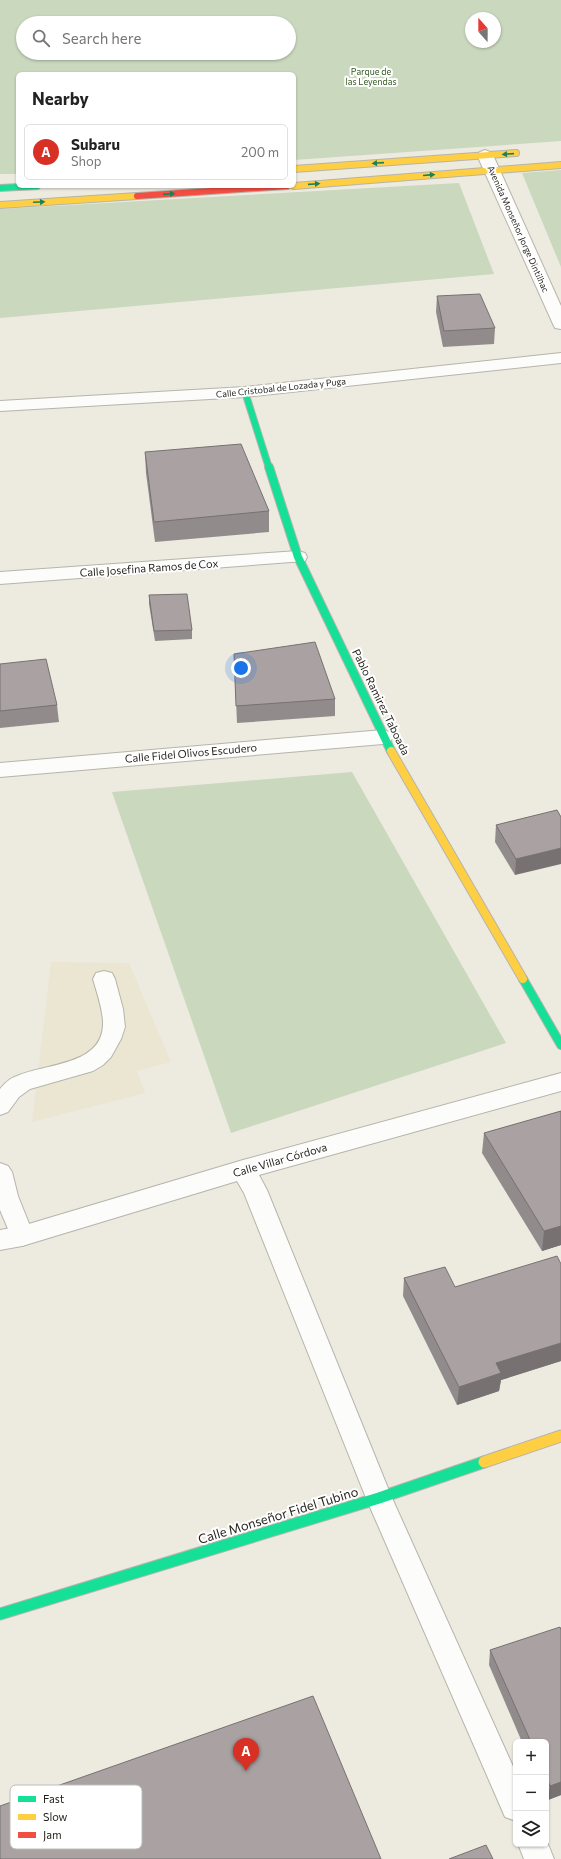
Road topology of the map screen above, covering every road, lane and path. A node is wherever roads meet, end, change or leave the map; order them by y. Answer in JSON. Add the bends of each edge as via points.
{"nodes":[{"id":1,"x":523,"y":153,"type":"dead end"},
{"id":2,"x":485,"y":155,"type":"junction"},
{"id":3,"x":561,"y":165,"type":"edge"},
{"id":4,"x":296,"y":169,"type":"edge"},
{"id":5,"x":492,"y":170,"type":"junction"},
{"id":6,"x":296,"y":186,"type":"edge"},
{"id":7,"x":16,"y":187,"type":"edge"},
{"id":8,"x":0,"y":188,"type":"edge"},
{"id":9,"x":257,"y":188,"type":"edge"},
{"id":10,"x":0,"y":205,"type":"edge"},
{"id":11,"x":561,"y":324,"type":"edge"},
{"id":12,"x":561,"y":358,"type":"edge"},
{"id":13,"x":245,"y":392,"type":"junction"},
{"id":14,"x":0,"y":406,"type":"edge"},
{"id":15,"x":298,"y":557,"type":"junction"},
{"id":16,"x":0,"y":578,"type":"edge"},
{"id":17,"x":383,"y":737,"type":"junction"},
{"id":18,"x":0,"y":770,"type":"edge"},
{"id":19,"x":104,"y":979,"type":"dead end"},
{"id":20,"x":561,"y":1045,"type":"edge"},
{"id":21,"x":561,"y":1082,"type":"edge"},
{"id":22,"x":0,"y":1106,"type":"edge"},
{"id":23,"x":243,"y":1170,"type":"junction"},
{"id":24,"x":0,"y":1172,"type":"edge"},
{"id":25,"x":11,"y":1238,"type":"edge"},
{"id":26,"x":561,"y":1436,"type":"edge"},
{"id":27,"x":379,"y":1498,"type":"junction"},
{"id":28,"x":0,"y":1614,"type":"edge"},
{"id":29,"x":513,"y":1800,"type":"edge"},
{"id":30,"x":533,"y":1847,"type":"edge"},
{"id":31,"x":539,"y":1859,"type":"edge"}],
"edges":[{"from":1,"to":2,"type":"street","one_way":true},
{"from":2,"to":4,"type":"street","one_way":true},
{"from":2,"to":5,"type":"street","name":"Avenida Monseñor Jorge Dintilhac"},
{"from":3,"to":5,"type":"street"},
{"from":6,"to":5,"type":"street","one_way":true},
{"from":5,"to":11,"type":"street","name":"Avenida Monseñor Jorge Dintilhac"},
{"from":7,"to":8,"type":"street"},
{"from":10,"to":9,"type":"street","one_way":true},
{"from":12,"to":13,"type":"street","name":"Calle Cristobal de Lozada y Puga"},
{"from":13,"to":14,"type":"street","name":"Calle Cristobal de Lozada y Puga"},
{"from":13,"to":15,"type":"street","name":"Pablo Ramirez Taboada"},
{"from":15,"to":16,"type":"street","name":"Calle Josefina Ramos de Cox"},
{"from":15,"to":17,"type":"street","name":"Pablo Ramirez Taboada"},
{"from":17,"to":18,"type":"street","name":"Calle Fidel Olivos Escudero"},
{"from":17,"to":20,"type":"street","name":"Pablo Ramirez Taboada"},
{"from":19,"to":22,"type":"lane","via":[[111,1003],[114,1028],[106,1047],[90,1063],[68,1072],[26,1081],[9,1092]]},
{"from":21,"to":23,"type":"street","name":"Calle Villar Córdova"},
{"from":23,"to":25,"type":"street","name":"Calle Villar Córdova"},
{"from":23,"to":27,"type":"street","via":[[256,1190]]},
{"from":24,"to":25,"type":"lane"},
{"from":26,"to":27,"type":"street","name":"Calle Monseñor Fidel Tubino"},
{"from":27,"to":28,"type":"street","name":"Calle Monseñor Fidel Tubino"},
{"from":27,"to":29,"type":"street"},
{"from":30,"to":31,"type":"street"}]}
